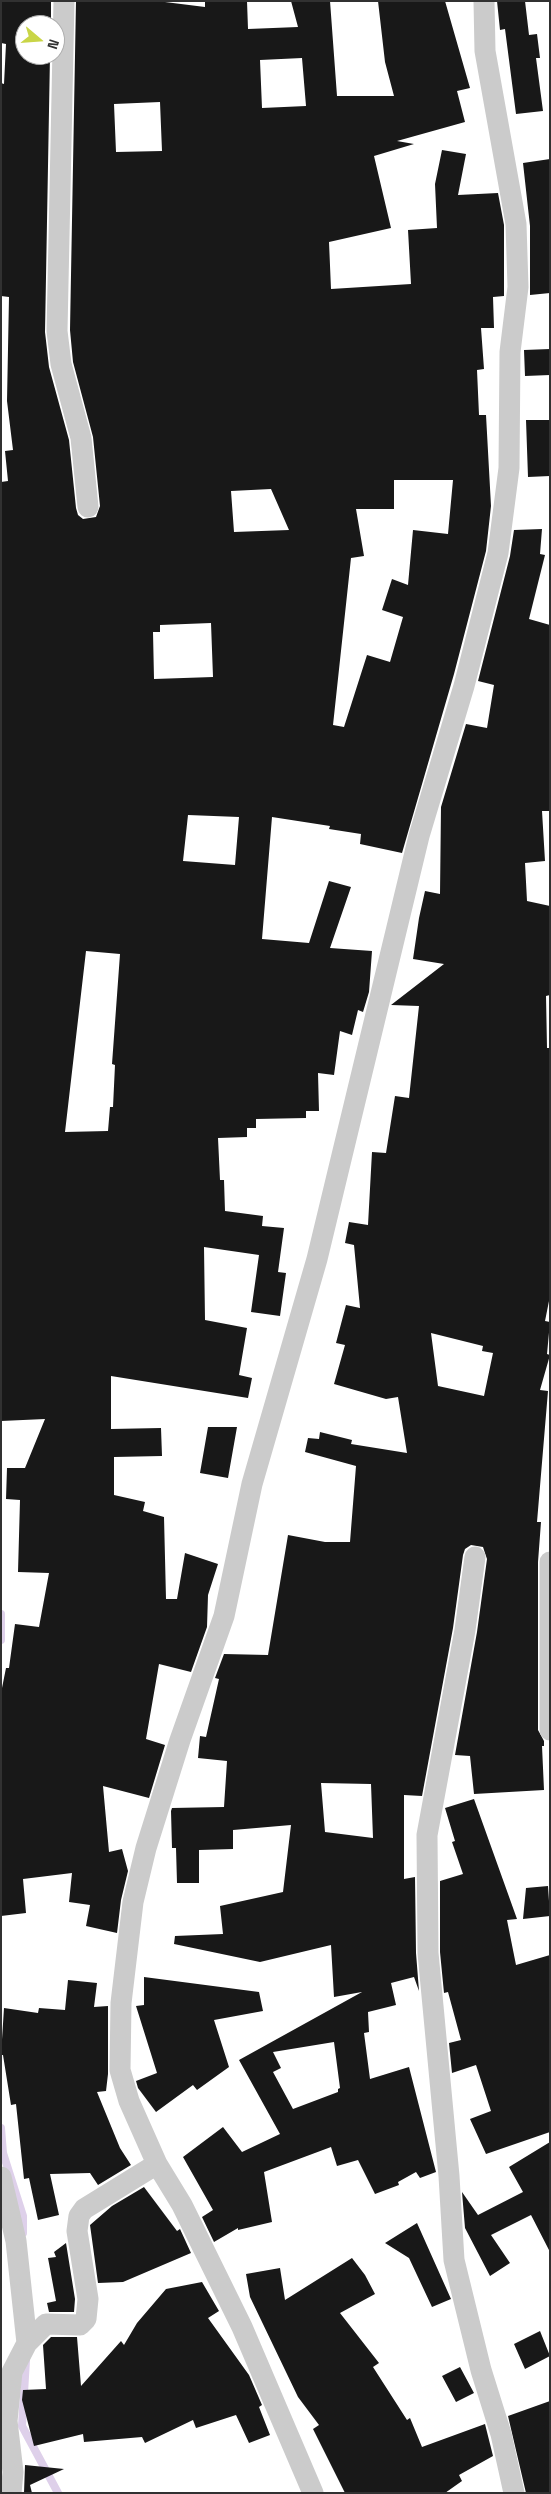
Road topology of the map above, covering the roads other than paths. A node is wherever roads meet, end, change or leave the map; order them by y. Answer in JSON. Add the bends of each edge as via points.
{"nodes":[{"id":1,"x":64,"y":1,"type":"edge"},
{"id":2,"x":484,"y":1,"type":"edge"},
{"id":3,"x":88,"y":507,"type":"dead end"},
{"id":4,"x":475,"y":1557,"type":"dead end"},
{"id":5,"x":550,"y":1562,"type":"edge"},
{"id":6,"x":550,"y":1730,"type":"edge"},
{"id":7,"x":157,"y":2164,"type":"junction"},
{"id":8,"x":1,"y":2177,"type":"edge"},
{"id":9,"x":27,"y":2343,"type":"junction"},
{"id":10,"x":4,"y":2422,"type":"edge"},
{"id":11,"x":11,"y":2493,"type":"edge"},
{"id":12,"x":313,"y":2493,"type":"edge"},
{"id":13,"x":514,"y":2493,"type":"edge"}],
"edges":[{"from":1,"to":3,"type":"street","via":[[57,331],[61,364],[81,438]]},
{"from":2,"to":7,"type":"street","via":[[485,51],[516,224],[518,287],[510,352],[509,468],[498,553],[464,686],[419,836],[318,1259],[252,1484],[224,1616],[180,1740],[146,1848],[133,1902],[121,2003],[120,2070],[129,2101]]},
{"from":4,"to":13,"type":"street","via":[[465,1630],[427,1834],[428,1953],[454,2260]]},
{"from":5,"to":6,"type":"street"},
{"from":7,"to":9,"type":"street","via":[[84,2209],[79,2216],[77,2231],[88,2299],[86,2319],[80,2325],[46,2324]]},
{"from":7,"to":12,"type":"street","via":[[182,2205],[242,2327]]},
{"from":8,"to":9,"type":"street","via":[[16,2241]]},
{"from":9,"to":10,"type":"street","via":[[12,2372]]},
{"from":10,"to":11,"type":"street","via":[[13,2472]]}]}
